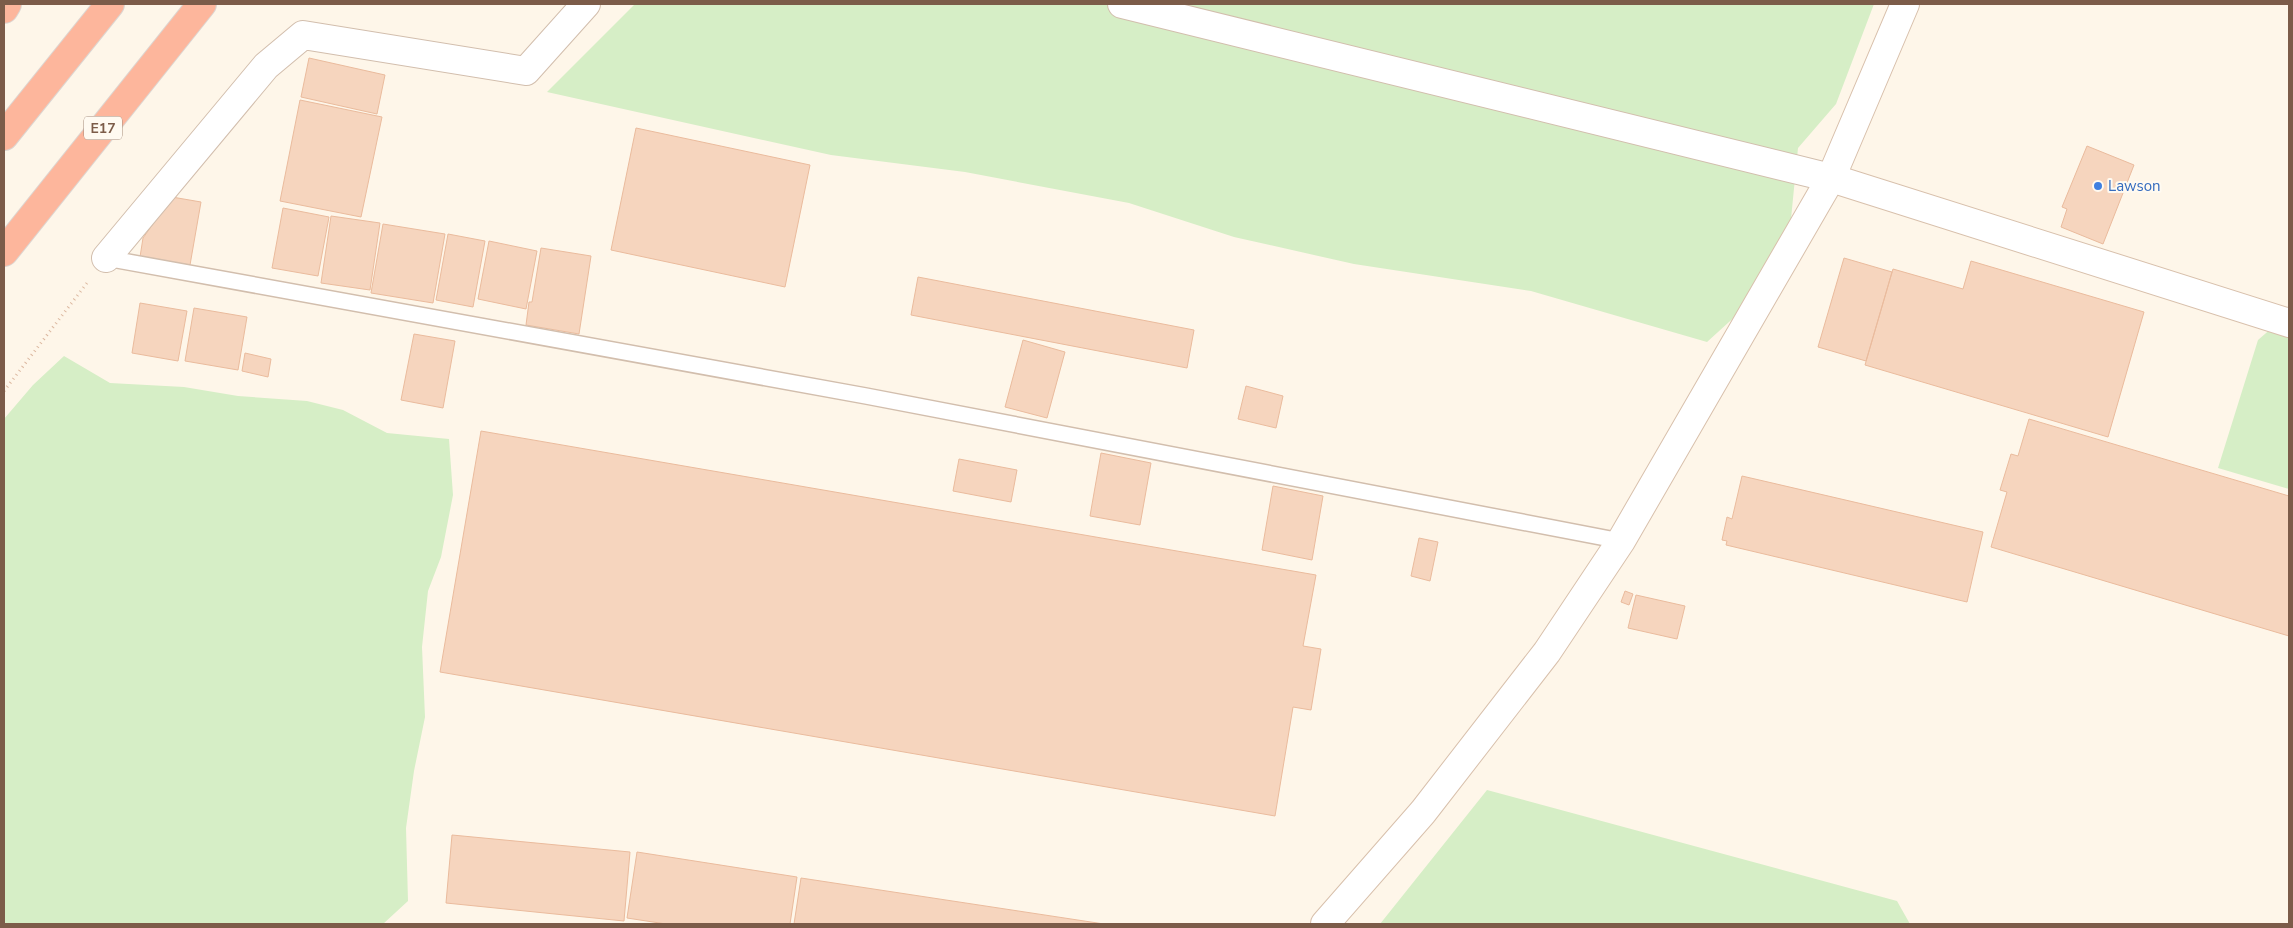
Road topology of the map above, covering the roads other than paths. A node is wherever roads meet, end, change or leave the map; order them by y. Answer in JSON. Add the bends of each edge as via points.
{"nodes":[{"id":1,"x":7,"y":4,"type":"edge"},
{"id":2,"x":110,"y":4,"type":"edge"},
{"id":3,"x":202,"y":4,"type":"edge"},
{"id":4,"x":586,"y":4,"type":"edge"},
{"id":5,"x":1122,"y":4,"type":"edge"},
{"id":6,"x":1905,"y":4,"type":"edge"},
{"id":7,"x":4,"y":9,"type":"edge"},
{"id":8,"x":4,"y":136,"type":"edge"},
{"id":9,"x":1830,"y":178,"type":"junction"},
{"id":10,"x":4,"y":252,"type":"edge"},
{"id":11,"x":106,"y":258,"type":"joint"},
{"id":12,"x":2289,"y":323,"type":"edge"},
{"id":13,"x":1621,"y":542,"type":"junction"},
{"id":14,"x":1326,"y":924,"type":"edge"}],
"edges":[{"from":1,"to":7,"type":"highway"},
{"from":2,"to":8,"type":"highway"},
{"from":3,"to":10,"type":"highway","number":"E17"},
{"from":4,"to":11,"type":"street","via":[[526,71],[303,35],[266,66]]},
{"from":5,"to":9,"type":"street"},
{"from":6,"to":9,"type":"street"},
{"from":9,"to":12,"type":"street"},
{"from":9,"to":13,"type":"street"},
{"from":11,"to":13,"type":"lane","via":[[866,396]]},
{"from":13,"to":14,"type":"street","via":[[1547,652],[1422,812]]}]}
